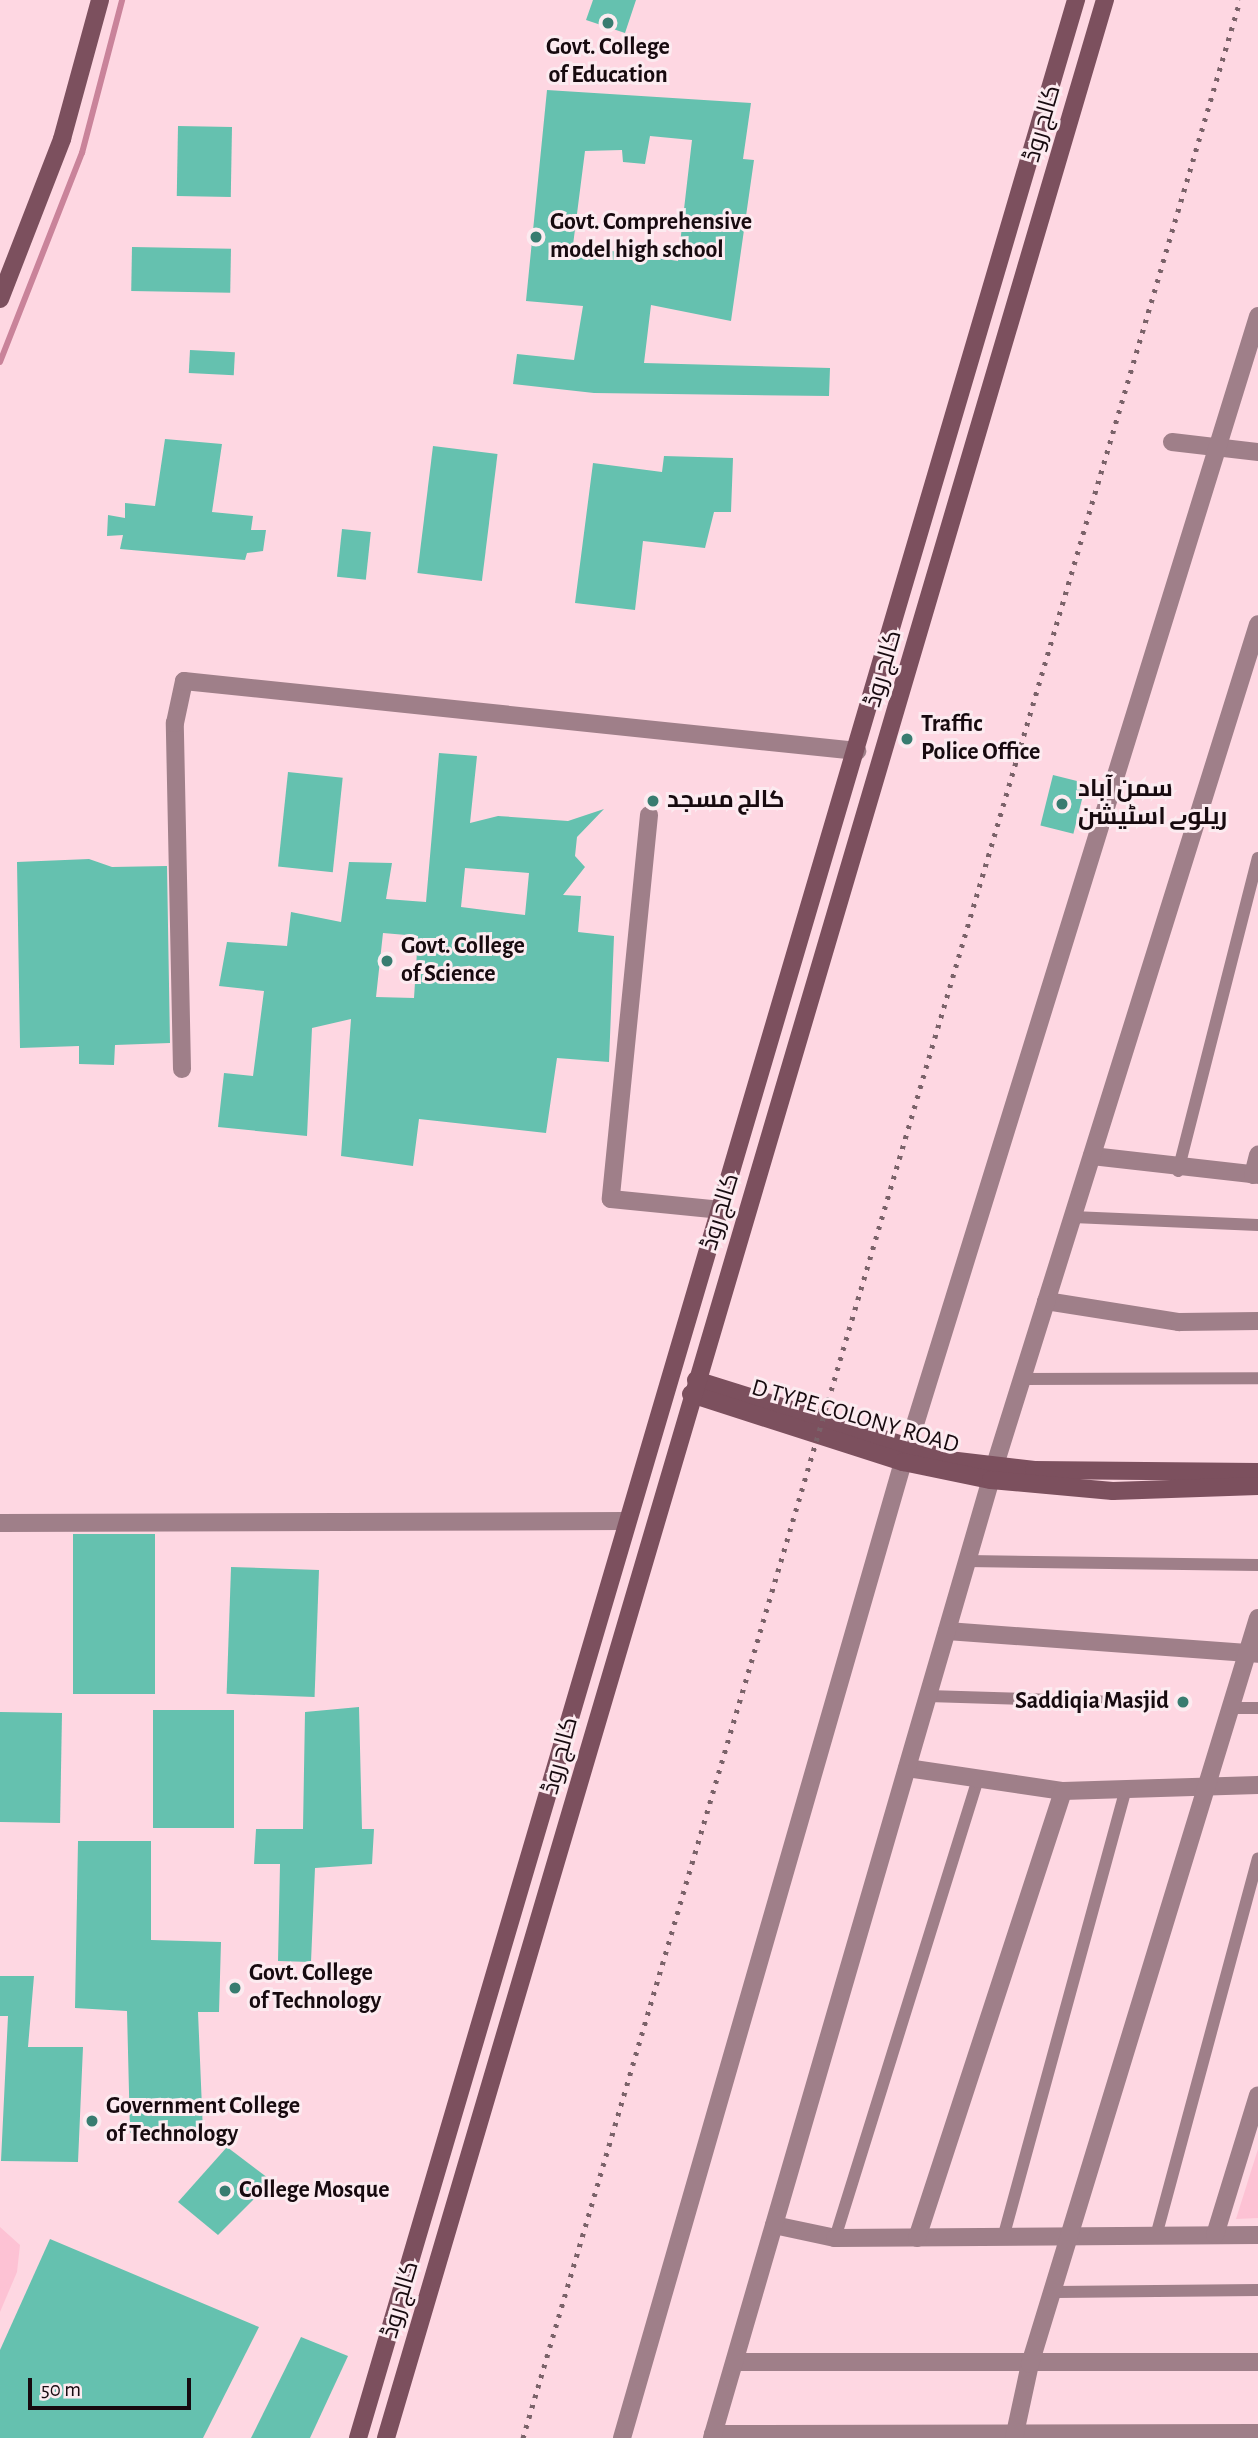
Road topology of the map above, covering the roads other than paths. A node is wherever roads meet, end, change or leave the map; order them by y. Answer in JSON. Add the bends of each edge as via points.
{"nodes":[{"id":1,"x":100,"y":0,"type":"edge"},
{"id":2,"x":1076,"y":0,"type":"edge"},
{"id":3,"x":1105,"y":0,"type":"edge"},
{"id":4,"x":0,"y":299,"type":"edge"},
{"id":5,"x":1258,"y":316,"type":"edge"},
{"id":6,"x":1172,"y":442,"type":"dead end"},
{"id":7,"x":1217,"y":449,"type":"junction"},
{"id":8,"x":1258,"y":452,"type":"edge"},
{"id":9,"x":1258,"y":624,"type":"edge"},
{"id":10,"x":857,"y":751,"type":"junction"},
{"id":11,"x":649,"y":815,"type":"dead end"},
{"id":12,"x":1258,"y":859,"type":"edge"},
{"id":13,"x":182,"y":1069,"type":"dead end"},
{"id":14,"x":1258,"y":1155,"type":"edge"},
{"id":15,"x":1092,"y":1156,"type":"junction"},
{"id":16,"x":1178,"y":1171,"type":"junction"},
{"id":17,"x":1255,"y":1175,"type":"edge"},
{"id":18,"x":721,"y":1210,"type":"junction"},
{"id":19,"x":1073,"y":1217,"type":"junction"},
{"id":20,"x":1258,"y":1225,"type":"edge"},
{"id":21,"x":1046,"y":1301,"type":"junction"},
{"id":22,"x":1258,"y":1321,"type":"edge"},
{"id":23,"x":1258,"y":1378,"type":"edge"},
{"id":24,"x":1022,"y":1379,"type":"junction"},
{"id":25,"x":694,"y":1387,"type":"junction"},
{"id":26,"x":905,"y":1455,"type":"junction"},
{"id":27,"x":1258,"y":1472,"type":"edge"},
{"id":28,"x":993,"y":1473,"type":"junction"},
{"id":29,"x":1258,"y":1486,"type":"edge"},
{"id":30,"x":625,"y":1521,"type":"junction"},
{"id":31,"x":0,"y":1523,"type":"edge"},
{"id":32,"x":967,"y":1561,"type":"junction"},
{"id":33,"x":1258,"y":1565,"type":"edge"},
{"id":34,"x":1258,"y":1618,"type":"edge"},
{"id":35,"x":947,"y":1631,"type":"junction"},
{"id":36,"x":1253,"y":1654,"type":"edge"},
{"id":37,"x":928,"y":1696,"type":"junction"},
{"id":38,"x":1124,"y":1702,"type":"dead end"},
{"id":39,"x":1231,"y":1708,"type":"junction"},
{"id":40,"x":1258,"y":1708,"type":"edge"},
{"id":41,"x":907,"y":1768,"type":"junction"},
{"id":42,"x":978,"y":1779,"type":"junction"},
{"id":43,"x":1208,"y":1785,"type":"junction"},
{"id":44,"x":1258,"y":1785,"type":"edge"},
{"id":45,"x":1126,"y":1788,"type":"junction"},
{"id":46,"x":1063,"y":1791,"type":"junction"},
{"id":47,"x":1258,"y":1859,"type":"edge"},
{"id":48,"x":1258,"y":2095,"type":"edge"},
{"id":49,"x":774,"y":2225,"type":"junction"},
{"id":50,"x":1215,"y":2235,"type":"junction"},
{"id":51,"x":1258,"y":2235,"type":"edge"},
{"id":52,"x":1156,"y":2236,"type":"junction"},
{"id":53,"x":835,"y":2238,"type":"junction"},
{"id":54,"x":917,"y":2238,"type":"junction"},
{"id":55,"x":1003,"y":2238,"type":"junction"},
{"id":56,"x":1072,"y":2238,"type":"junction"},
{"id":57,"x":1258,"y":2290,"type":"edge"},
{"id":58,"x":1056,"y":2292,"type":"junction"},
{"id":59,"x":1258,"y":2361,"type":"edge"},
{"id":60,"x":735,"y":2362,"type":"junction"},
{"id":61,"x":1030,"y":2364,"type":"junction"},
{"id":62,"x":1258,"y":2433,"type":"edge"},
{"id":63,"x":713,"y":2436,"type":"edge"},
{"id":64,"x":1015,"y":2436,"type":"edge"},
{"id":65,"x":358,"y":2438,"type":"edge"},
{"id":66,"x":386,"y":2438,"type":"edge"},
{"id":67,"x":622,"y":2438,"type":"edge"}],
"edges":[{"from":1,"to":4,"type":"main road","via":[[62,139]]},
{"from":2,"to":10,"type":"main road","name":"کالج روڈ"},
{"from":3,"to":25,"type":"main road","name":"کالج روڈ"},
{"from":5,"to":7,"type":"street"},
{"from":6,"to":7,"type":"street"},
{"from":7,"to":8,"type":"street"},
{"from":7,"to":26,"type":"street"},
{"from":9,"to":15,"type":"street"},
{"from":10,"to":13,"type":"street","via":[[184,681],[175,723]]},
{"from":10,"to":18,"type":"main road","name":"کالج روڈ"},
{"from":11,"to":18,"type":"street","via":[[611,1199]]},
{"from":12,"to":16,"type":"street"},
{"from":14,"to":17,"type":"street"},
{"from":15,"to":16,"type":"street"},
{"from":15,"to":19,"type":"street"},
{"from":16,"to":17,"type":"street"},
{"from":18,"to":30,"type":"main road","name":"کالج روڈ"},
{"from":19,"to":20,"type":"street"},
{"from":19,"to":21,"type":"street"},
{"from":21,"to":22,"type":"street","via":[[1179,1322]]},
{"from":21,"to":24,"type":"street"},
{"from":23,"to":24,"type":"street"},
{"from":24,"to":28,"type":"street"},
{"from":25,"to":26,"type":"main road","name":"D TYPE COLONY ROAD"},
{"from":25,"to":66,"type":"main road","name":"کالج روڈ"},
{"from":26,"to":28,"type":"main road","name":"D TYPE COLONY ROAD"},
{"from":26,"to":67,"type":"street"},
{"from":27,"to":28,"type":"main road","name":"D TYPE COLONY ROAD"},
{"from":28,"to":29,"type":"main road","name":"D TYPE COLONY ROAD","via":[[1113,1491]]},
{"from":28,"to":32,"type":"street"},
{"from":30,"to":31,"type":"street"},
{"from":30,"to":65,"type":"main road","name":"کالج روڈ"},
{"from":32,"to":33,"type":"street"},
{"from":32,"to":35,"type":"street"},
{"from":34,"to":36,"type":"street"},
{"from":35,"to":36,"type":"street"},
{"from":35,"to":37,"type":"street"},
{"from":36,"to":39,"type":"street"},
{"from":37,"to":38,"type":"street"},
{"from":37,"to":41,"type":"street"},
{"from":39,"to":40,"type":"street"},
{"from":39,"to":43,"type":"street"},
{"from":41,"to":42,"type":"street"},
{"from":41,"to":49,"type":"street"},
{"from":42,"to":46,"type":"street"},
{"from":42,"to":53,"type":"street"},
{"from":43,"to":44,"type":"street"},
{"from":43,"to":45,"type":"street"},
{"from":43,"to":56,"type":"street"},
{"from":45,"to":46,"type":"street"},
{"from":45,"to":55,"type":"street"},
{"from":46,"to":54,"type":"street"},
{"from":47,"to":52,"type":"street"},
{"from":48,"to":50,"type":"street"},
{"from":49,"to":53,"type":"street"},
{"from":49,"to":60,"type":"street"},
{"from":50,"to":51,"type":"street"},
{"from":50,"to":52,"type":"street"},
{"from":52,"to":56,"type":"street"},
{"from":53,"to":54,"type":"street"},
{"from":54,"to":55,"type":"street"},
{"from":55,"to":56,"type":"street"},
{"from":56,"to":58,"type":"street"},
{"from":57,"to":58,"type":"street"},
{"from":58,"to":61,"type":"street"},
{"from":59,"to":61,"type":"street"},
{"from":60,"to":61,"type":"street"},
{"from":60,"to":63,"type":"street"},
{"from":61,"to":64,"type":"street"},
{"from":62,"to":64,"type":"street"},
{"from":63,"to":64,"type":"street"}]}
